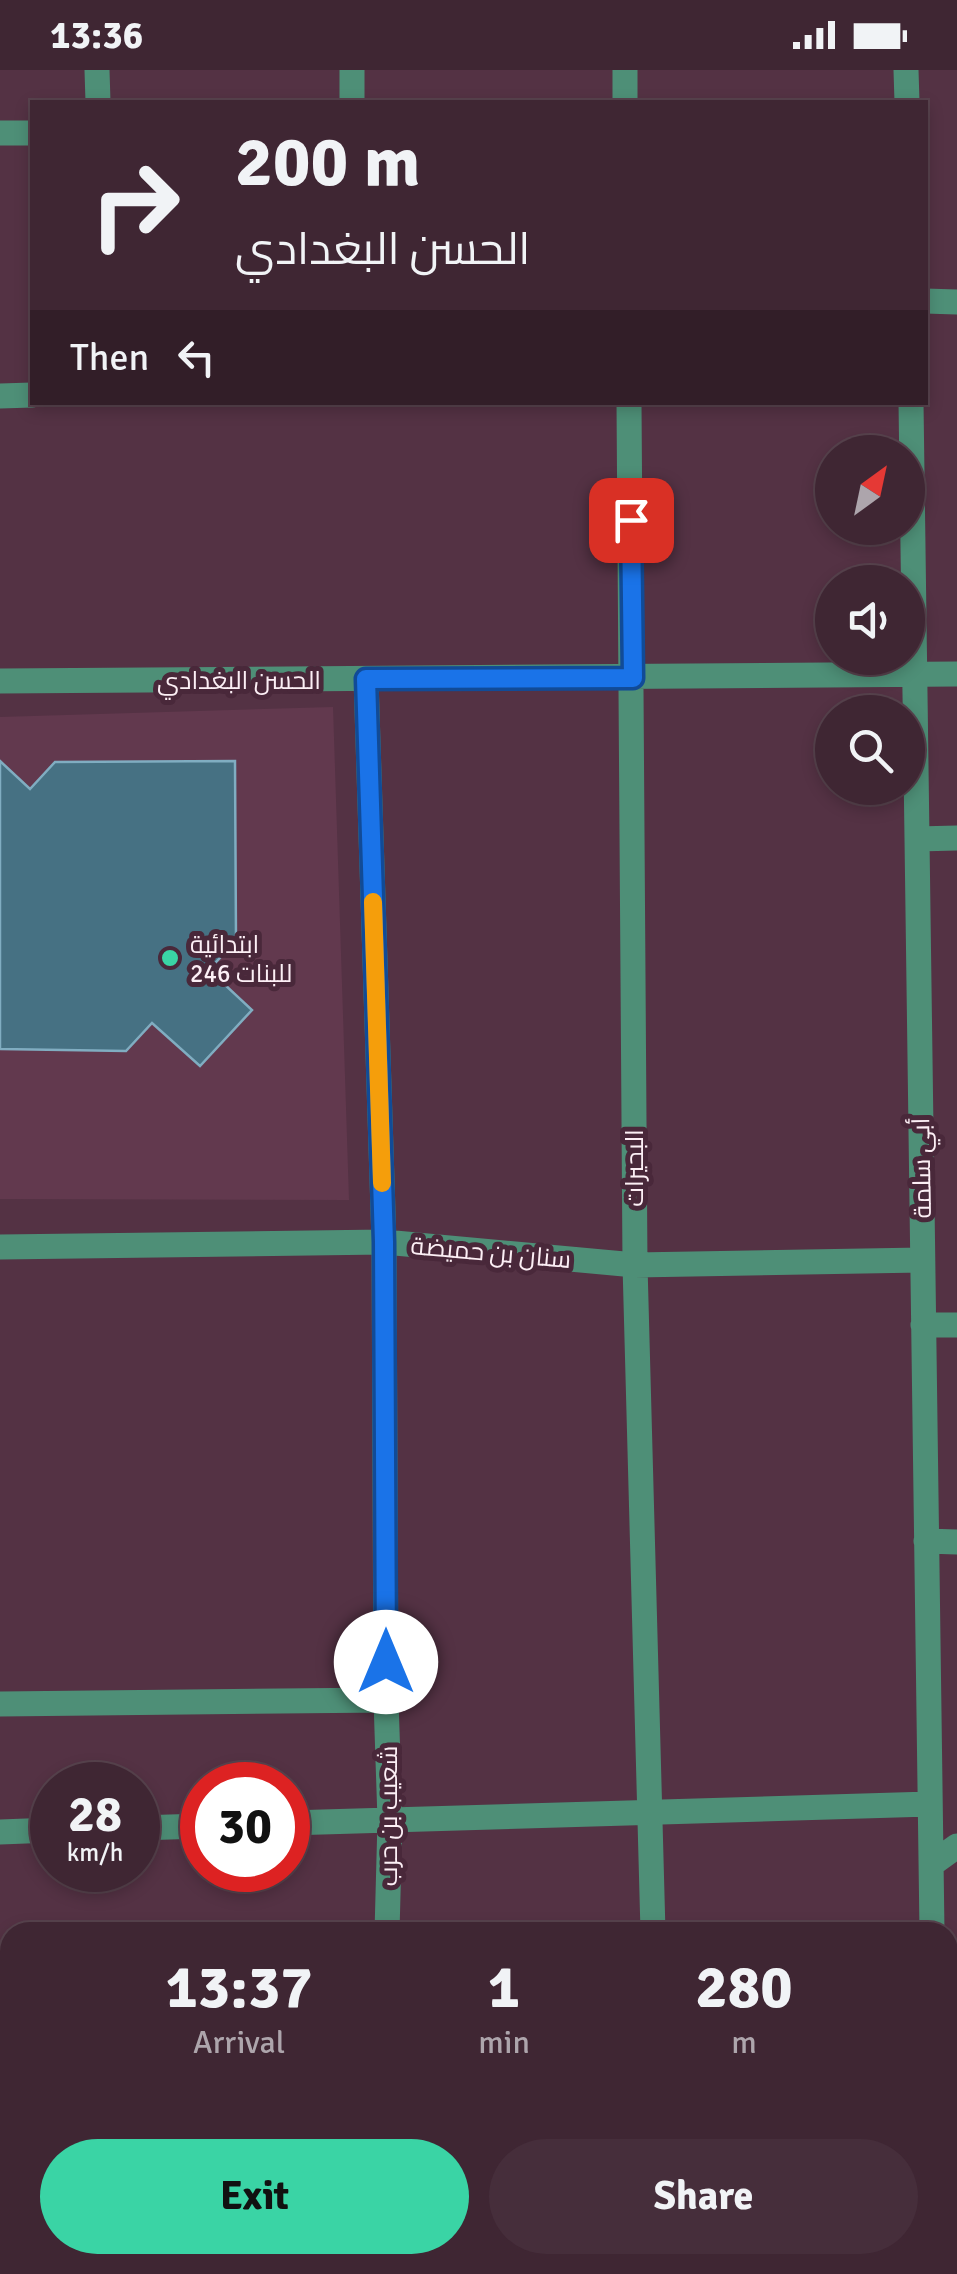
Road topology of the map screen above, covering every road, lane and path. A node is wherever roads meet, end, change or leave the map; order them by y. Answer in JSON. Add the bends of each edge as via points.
{"nodes":[{"id":1,"x":97,"y":70,"type":"edge"},
{"id":2,"x":352,"y":70,"type":"edge"},
{"id":3,"x":624,"y":70,"type":"edge"},
{"id":4,"x":906,"y":70,"type":"edge"},
{"id":5,"x":98,"y":100,"type":"edge"},
{"id":6,"x":352,"y":100,"type":"edge"},
{"id":7,"x":625,"y":100,"type":"edge"},
{"id":8,"x":907,"y":100,"type":"edge"},
{"id":9,"x":0,"y":133,"type":"edge"},
{"id":10,"x":30,"y":133,"type":"edge"},
{"id":11,"x":928,"y":301,"type":"edge"},
{"id":12,"x":957,"y":302,"type":"edge"},
{"id":13,"x":0,"y":396,"type":"edge"},
{"id":14,"x":30,"y":396,"type":"edge"},
{"id":15,"x":629,"y":405,"type":"edge"},
{"id":16,"x":911,"y":405,"type":"edge"},
{"id":17,"x":957,"y":674,"type":"edge"},
{"id":18,"x":915,"y":676,"type":"junction"},
{"id":19,"x":633,"y":678,"type":"junction"},
{"id":20,"x":366,"y":679,"type":"junction"},
{"id":21,"x":0,"y":681,"type":"edge"},
{"id":22,"x":957,"y":838,"type":"edge"},
{"id":23,"x":917,"y":839,"type":"junction"},
{"id":24,"x":384,"y":1242,"type":"junction"},
{"id":25,"x":0,"y":1247,"type":"edge"},
{"id":26,"x":922,"y":1260,"type":"junction"},
{"id":27,"x":635,"y":1265,"type":"junction"},
{"id":28,"x":923,"y":1325,"type":"junction"},
{"id":29,"x":957,"y":1325,"type":"edge"},
{"id":30,"x":926,"y":1541,"type":"junction"},
{"id":31,"x":957,"y":1542,"type":"edge"},
{"id":32,"x":386,"y":1700,"type":"junction"},
{"id":33,"x":0,"y":1704,"type":"edge"},
{"id":34,"x":930,"y":1804,"type":"junction"},
{"id":35,"x":648,"y":1812,"type":"junction"},
{"id":36,"x":390,"y":1820,"type":"junction"},
{"id":37,"x":310,"y":1822,"type":"edge"},
{"id":38,"x":30,"y":1831,"type":"edge"},
{"id":39,"x":0,"y":1832,"type":"edge"},
{"id":40,"x":957,"y":1846,"type":"edge"},
{"id":41,"x":944,"y":1864,"type":"edge"},
{"id":42,"x":387,"y":1922,"type":"edge"},
{"id":43,"x":653,"y":1922,"type":"edge"},
{"id":44,"x":934,"y":1922,"type":"edge"}],
"edges":[{"from":1,"to":5,"type":"street"},
{"from":2,"to":6,"type":"street"},
{"from":3,"to":7,"type":"street"},
{"from":4,"to":8,"type":"street"},
{"from":9,"to":10,"type":"street"},
{"from":11,"to":12,"type":"street"},
{"from":13,"to":14,"type":"street"},
{"from":15,"to":19,"type":"street","name":"البحيرات"},
{"from":16,"to":18,"type":"street","name":"أبي سلمة"},
{"from":17,"to":18,"type":"street","name":"الحسن البغدادي"},
{"from":18,"to":19,"type":"street","name":"الحسن البغدادي"},
{"from":18,"to":23,"type":"street","name":"أبي سلمة"},
{"from":19,"to":20,"type":"street","name":"الحسن البغدادي"},
{"from":19,"to":27,"type":"street","name":"البحيرات"},
{"from":20,"to":21,"type":"street","name":"الحسن البغدادي"},
{"from":20,"to":24,"type":"street","name":"شعيب بن حرب"},
{"from":22,"to":23,"type":"street"},
{"from":23,"to":26,"type":"street","name":"أبي سلمة"},
{"from":24,"to":25,"type":"street","name":"سنان بن حميضة"},
{"from":24,"to":27,"type":"street","name":"سنان بن حميضة"},
{"from":24,"to":32,"type":"street","name":"شعيب بن حرب"},
{"from":26,"to":27,"type":"street","name":"سنان بن حميضة"},
{"from":26,"to":28,"type":"street","name":"أبي سلمة"},
{"from":27,"to":35,"type":"street","name":"البحيرات"},
{"from":28,"to":29,"type":"street"},
{"from":28,"to":30,"type":"street","name":"أبي سلمة"},
{"from":30,"to":31,"type":"street"},
{"from":30,"to":34,"type":"street","name":"أبي سلمة"},
{"from":32,"to":33,"type":"street"},
{"from":32,"to":36,"type":"street","name":"شعيب بن حرب"},
{"from":34,"to":35,"type":"street"},
{"from":34,"to":41,"type":"street","name":"أبي سلمة"},
{"from":35,"to":36,"type":"street"},
{"from":35,"to":43,"type":"street","name":"البحيرات"},
{"from":36,"to":37,"type":"street"},
{"from":36,"to":42,"type":"street","name":"شعيب بن حرب"},
{"from":38,"to":39,"type":"street"},
{"from":40,"to":41,"type":"street"},
{"from":41,"to":44,"type":"street","name":"أبي سلمة"}]}
